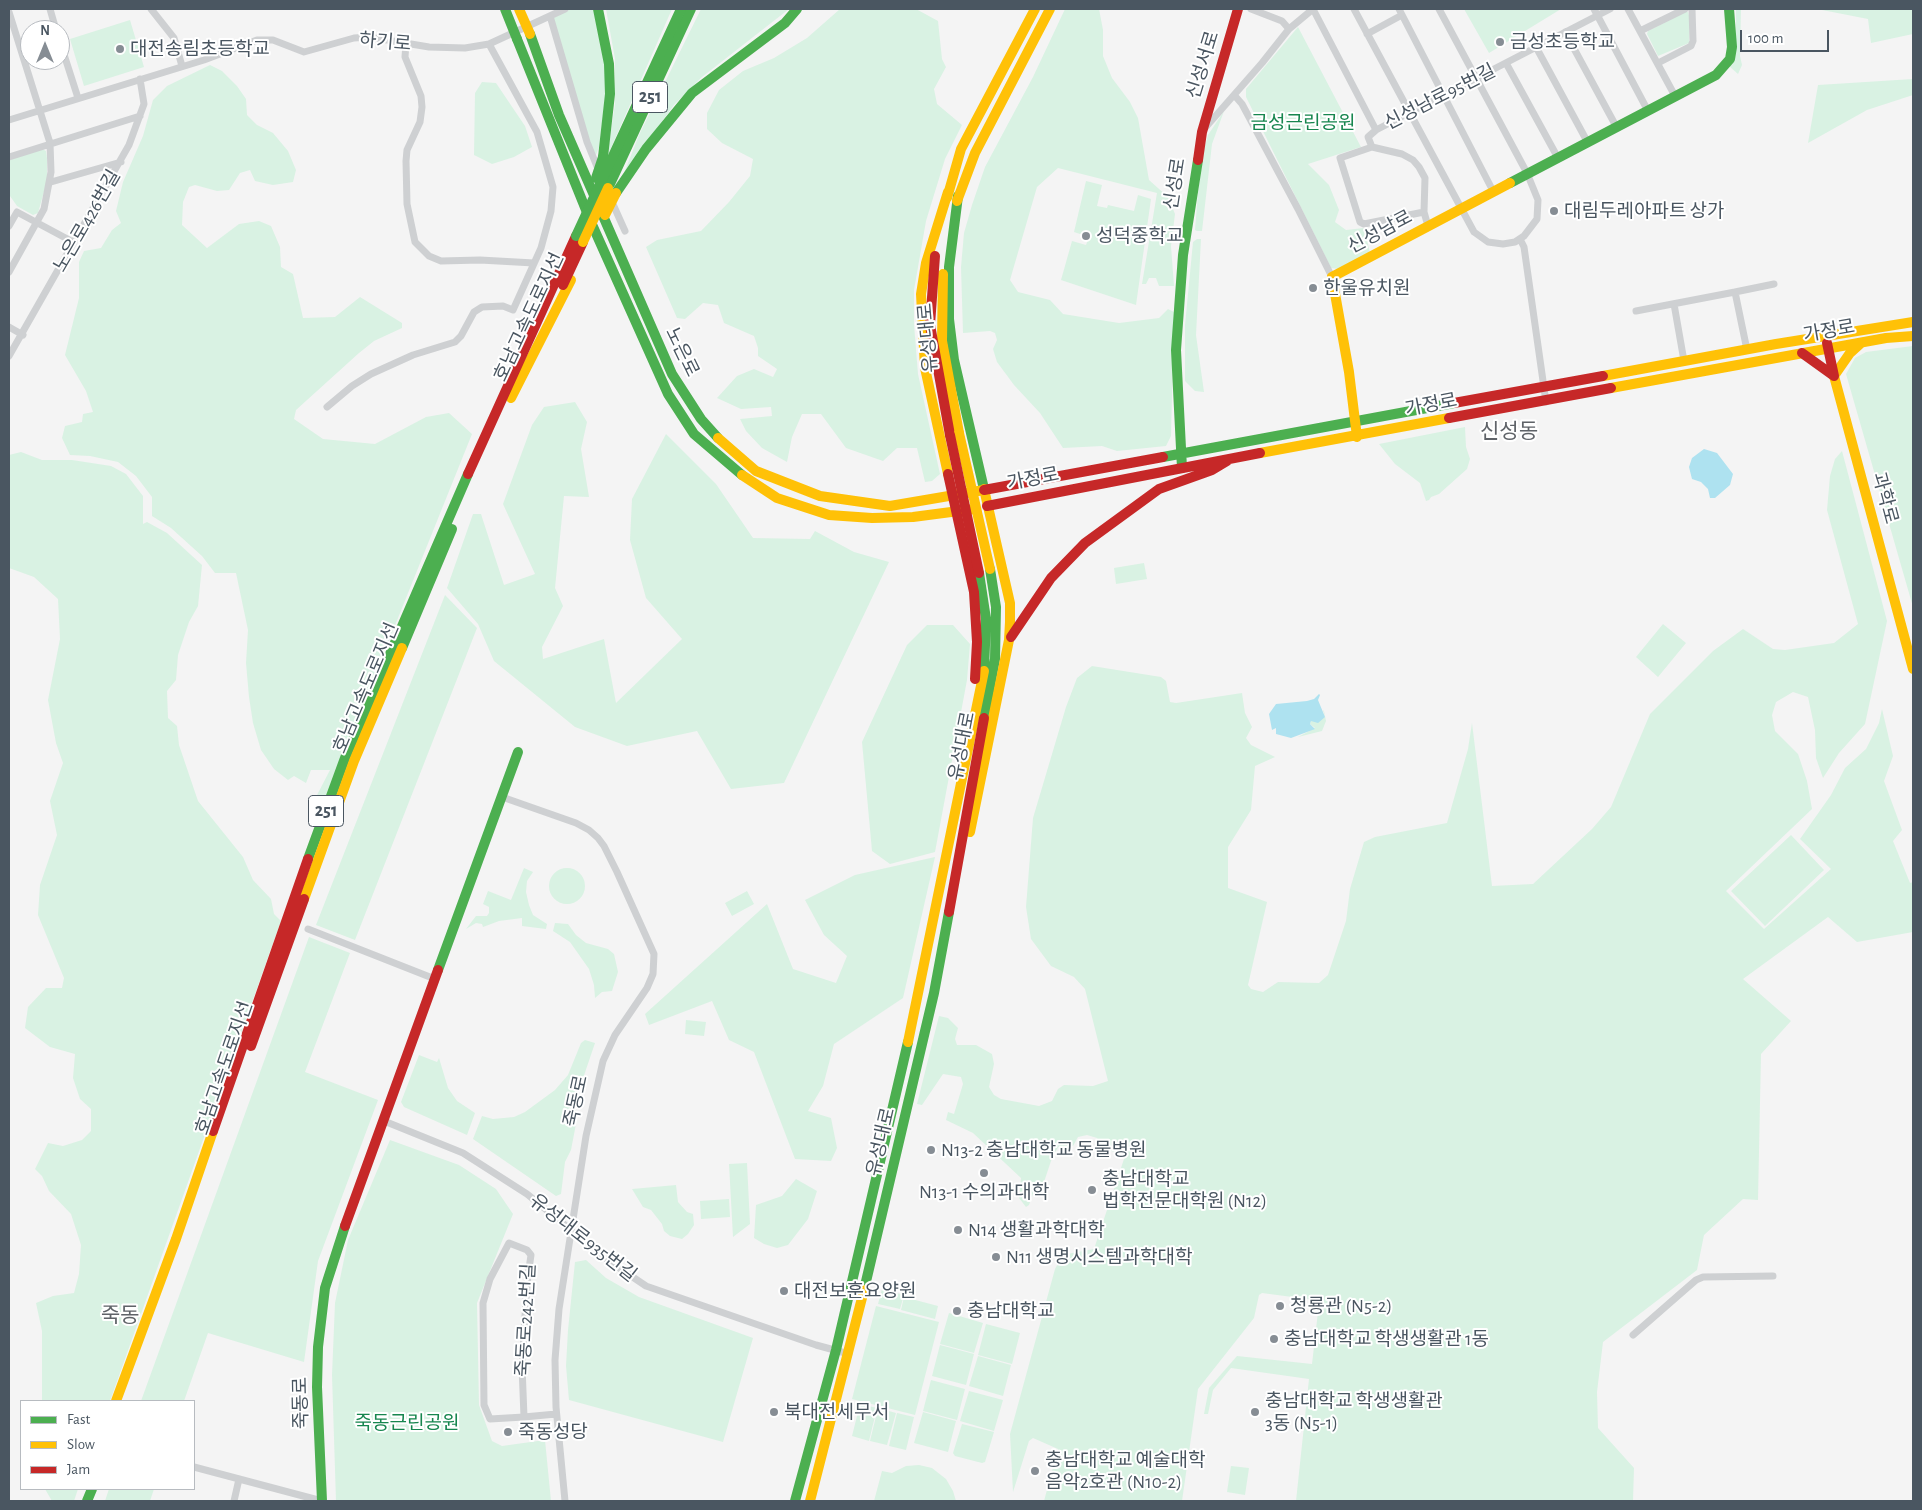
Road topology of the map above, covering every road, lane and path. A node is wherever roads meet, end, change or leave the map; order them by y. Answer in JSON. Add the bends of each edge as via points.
{"nodes":[{"id":1,"x":151,"y":9,"type":"edge"},
{"id":2,"x":504,"y":9,"type":"edge"},
{"id":3,"x":519,"y":9,"type":"edge"},
{"id":4,"x":564,"y":9,"type":"edge"},
{"id":5,"x":681,"y":9,"type":"edge"},
{"id":6,"x":691,"y":9,"type":"edge"},
{"id":7,"x":797,"y":9,"type":"edge"},
{"id":8,"x":1035,"y":9,"type":"edge"},
{"id":9,"x":1050,"y":9,"type":"edge"},
{"id":10,"x":1238,"y":9,"type":"edge"},
{"id":11,"x":1251,"y":9,"type":"edge"},
{"id":12,"x":1313,"y":9,"type":"edge"},
{"id":13,"x":1354,"y":9,"type":"edge"},
{"id":14,"x":1439,"y":9,"type":"edge"},
{"id":15,"x":1610,"y":9,"type":"edge"},
{"id":16,"x":1628,"y":9,"type":"edge"},
{"id":17,"x":1685,"y":9,"type":"edge"},
{"id":18,"x":1692,"y":9,"type":"edge"},
{"id":19,"x":1729,"y":9,"type":"edge"},
{"id":20,"x":598,"y":11,"type":"edge"},
{"id":21,"x":9,"y":12,"type":"edge"},
{"id":22,"x":1400,"y":12,"type":"edge"},
{"id":23,"x":1595,"y":12,"type":"edge"},
{"id":24,"x":550,"y":16,"type":"junction"},
{"id":25,"x":1289,"y":29,"type":"junction"},
{"id":26,"x":1640,"y":31,"type":"junction"},
{"id":27,"x":1565,"y":32,"type":"junction"},
{"id":28,"x":1367,"y":34,"type":"junction"},
{"id":29,"x":406,"y":43,"type":"junction"},
{"id":30,"x":489,"y":44,"type":"junction"},
{"id":31,"x":1536,"y":47,"type":"junction"},
{"id":32,"x":1506,"y":63,"type":"junction"},
{"id":33,"x":1658,"y":63,"type":"junction"},
{"id":34,"x":182,"y":66,"type":"junction"},
{"id":35,"x":69,"y":70,"type":"edge"},
{"id":36,"x":1477,"y":78,"type":"junction"},
{"id":37,"x":140,"y":79,"type":"junction"},
{"id":38,"x":1443,"y":95,"type":"junction"},
{"id":39,"x":1235,"y":96,"type":"junction"},
{"id":40,"x":1675,"y":96,"type":"junction"},
{"id":41,"x":78,"y":98,"type":"junction"},
{"id":42,"x":38,"y":110,"type":"junction"},
{"id":43,"x":1648,"y":111,"type":"junction"},
{"id":44,"x":1408,"y":113,"type":"junction"},
{"id":45,"x":140,"y":116,"type":"junction"},
{"id":46,"x":9,"y":120,"type":"edge"},
{"id":47,"x":1617,"y":128,"type":"junction"},
{"id":48,"x":1376,"y":130,"type":"junction"},
{"id":49,"x":1202,"y":132,"type":"junction"},
{"id":50,"x":50,"y":143,"type":"junction"},
{"id":51,"x":1588,"y":143,"type":"junction"},
{"id":52,"x":1372,"y":147,"type":"junction"},
{"id":53,"x":9,"y":157,"type":"edge"},
{"id":54,"x":1558,"y":158,"type":"junction"},
{"id":55,"x":121,"y":162,"type":"junction"},
{"id":56,"x":1527,"y":173,"type":"junction"},
{"id":57,"x":51,"y":182,"type":"junction"},
{"id":58,"x":1493,"y":191,"type":"junction"},
{"id":59,"x":948,"y":192,"type":"junction"},
{"id":60,"x":958,"y":196,"type":"junction"},
{"id":61,"x":614,"y":207,"type":"junction"},
{"id":62,"x":1460,"y":208,"type":"junction"},
{"id":63,"x":1424,"y":212,"type":"junction"},
{"id":64,"x":602,"y":213,"type":"junction"},
{"id":65,"x":37,"y":222,"type":"junction"},
{"id":66,"x":9,"y":226,"type":"edge"},
{"id":67,"x":1428,"y":226,"type":"junction"},
{"id":68,"x":624,"y":232,"type":"dead end"},
{"id":69,"x":1520,"y":238,"type":"junction"},
{"id":70,"x":580,"y":239,"type":"junction"},
{"id":71,"x":73,"y":242,"type":"junction"},
{"id":72,"x":534,"y":263,"type":"junction"},
{"id":73,"x":9,"y":272,"type":"edge"},
{"id":74,"x":1332,"y":278,"type":"junction"},
{"id":75,"x":1774,"y":284,"type":"dead end"},
{"id":76,"x":1736,"y":292,"type":"junction"},
{"id":77,"x":1674,"y":304,"type":"junction"},
{"id":78,"x":1636,"y":311,"type":"dead end"},
{"id":79,"x":1913,"y":322,"type":"edge"},
{"id":80,"x":9,"y":327,"type":"edge"},
{"id":81,"x":23,"y":335,"type":"junction"},
{"id":82,"x":1826,"y":335,"type":"junction"},
{"id":83,"x":1913,"y":336,"type":"edge"},
{"id":84,"x":1861,"y":343,"type":"junction"},
{"id":85,"x":1828,"y":349,"type":"junction"},
{"id":86,"x":1747,"y":350,"type":"junction"},
{"id":87,"x":1802,"y":354,"type":"junction"},
{"id":88,"x":9,"y":356,"type":"edge"},
{"id":89,"x":1684,"y":361,"type":"junction"},
{"id":90,"x":1834,"y":376,"type":"junction"},
{"id":91,"x":1543,"y":388,"type":"junction"},
{"id":92,"x":1546,"y":402,"type":"junction"},
{"id":93,"x":504,"y":403,"type":"junction"},
{"id":94,"x":327,"y":407,"type":"dead end"},
{"id":95,"x":1354,"y":422,"type":"junction"},
{"id":96,"x":954,"y":434,"type":"junction"},
{"id":97,"x":1357,"y":437,"type":"junction"},
{"id":98,"x":1181,"y":455,"type":"junction"},
{"id":99,"x":1228,"y":460,"type":"junction"},
{"id":100,"x":1182,"y":468,"type":"junction"},
{"id":101,"x":984,"y":490,"type":"junction"},
{"id":102,"x":952,"y":497,"type":"junction"},
{"id":103,"x":987,"y":506,"type":"junction"},
{"id":104,"x":956,"y":512,"type":"junction"},
{"id":105,"x":1009,"y":640,"type":"junction"},
{"id":106,"x":1913,"y":670,"type":"edge"},
{"id":107,"x":518,"y":752,"type":"dead end"},
{"id":108,"x":502,"y":796,"type":"junction"},
{"id":109,"x":942,"y":878,"type":"junction"},
{"id":110,"x":954,"y":883,"type":"junction"},
{"id":111,"x":308,"y":929,"type":"dead end"},
{"id":112,"x":435,"y":979,"type":"junction"},
{"id":113,"x":384,"y":1121,"type":"junction"},
{"id":114,"x":571,"y":1231,"type":"junction"},
{"id":115,"x":1773,"y":1276,"type":"dead end"},
{"id":116,"x":1633,"y":1335,"type":"dead end"},
{"id":117,"x":836,"y":1350,"type":"junction"},
{"id":118,"x":849,"y":1354,"type":"junction"},
{"id":119,"x":116,"y":1400,"type":"edge"},
{"id":120,"x":124,"y":1400,"type":"edge"},
{"id":121,"x":556,"y":1414,"type":"junction"},
{"id":122,"x":524,"y":1417,"type":"junction"},
{"id":123,"x":195,"y":1467,"type":"edge"},
{"id":124,"x":239,"y":1479,"type":"junction"},
{"id":125,"x":234,"y":1501,"type":"edge"},
{"id":126,"x":322,"y":1501,"type":"edge"},
{"id":127,"x":565,"y":1501,"type":"edge"},
{"id":128,"x":795,"y":1501,"type":"edge"},
{"id":129,"x":810,"y":1501,"type":"edge"}],
"edges":[{"from":1,"to":34,"type":"street","via":[[174,38]]},
{"from":2,"to":104,"type":"main road","name":"노은로","bridge":true,"via":[[590,220],[668,394],[694,434],[734,470],[777,498],[829,514],[872,518]]},
{"from":3,"to":64,"type":"main road","name":"노은로","bridge":true,"via":[[559,115]]},
{"from":4,"to":24,"type":"street","name":"하기로"},
{"from":5,"to":70,"type":"main road","name":"호남고속도로지선","number":"251","bridge":true},
{"from":6,"to":70,"type":"main road","name":"호남고속도로지선","number":"251","bridge":true},
{"from":7,"to":70,"type":"main road","bridge":true,"via":[[785,23],[692,93]]},
{"from":8,"to":59,"type":"main road","name":"유성대로","via":[[961,149]]},
{"from":9,"to":60,"type":"main road","name":"유성대로","via":[[975,153]]},
{"from":10,"to":49,"type":"main road","name":"신성서로"},
{"from":11,"to":25,"type":"street","via":[[1282,21]]},
{"from":12,"to":25,"type":"street"},
{"from":12,"to":48,"type":"street"},
{"from":13,"to":28,"type":"street"},
{"from":14,"to":36,"type":"street"},
{"from":15,"to":23,"type":"street","name":"신성남로95번길"},
{"from":16,"to":26,"type":"street"},
{"from":17,"to":26,"type":"street"},
{"from":18,"to":33,"type":"street","via":[[1691,46]]},
{"from":19,"to":40,"type":"main road","via":[[1730,59],[1716,75]]},
{"from":20,"to":70,"type":"main road","bridge":true,"via":[[609,64],[610,94],[603,157]]},
{"from":21,"to":42,"type":"street"},
{"from":22,"to":28,"type":"street"},
{"from":22,"to":38,"type":"street"},
{"from":23,"to":27,"type":"street","name":"신성남로95번길"},
{"from":23,"to":43,"type":"street"},
{"from":24,"to":30,"type":"street","name":"하기로"},
{"from":24,"to":61,"type":"street","via":[[587,142]]},
{"from":25,"to":39,"type":"street"},
{"from":26,"to":33,"type":"street"},
{"from":27,"to":31,"type":"street","name":"신성남로95번길"},
{"from":27,"to":47,"type":"street"},
{"from":28,"to":44,"type":"street"},
{"from":29,"to":30,"type":"street","name":"하기로","via":[[447,48]]},
{"from":29,"to":34,"type":"street","name":"하기로","via":[[354,38],[304,52],[264,38]]},
{"from":29,"to":72,"type":"street","via":[[405,57],[421,96],[422,107],[406,161],[407,204],[415,242],[429,256],[442,261]]},
{"from":30,"to":72,"type":"street","via":[[532,120],[551,179],[551,211]]},
{"from":31,"to":32,"type":"street","name":"신성남로95번길"},
{"from":31,"to":51,"type":"street"},
{"from":32,"to":36,"type":"street","name":"신성남로95번길"},
{"from":32,"to":54,"type":"street"},
{"from":33,"to":40,"type":"street"},
{"from":34,"to":37,"type":"street","name":"하기로"},
{"from":35,"to":41,"type":"street"},
{"from":36,"to":38,"type":"street","name":"신성남로95번길"},
{"from":36,"to":56,"type":"street"},
{"from":37,"to":41,"type":"street","name":"하기로"},
{"from":37,"to":45,"type":"street","name":"노은로426번길","via":[[145,95]]},
{"from":38,"to":44,"type":"street","name":"신성남로95번길"},
{"from":38,"to":58,"type":"street"},
{"from":39,"to":49,"type":"street"},
{"from":39,"to":74,"type":"street","name":"신성남로","via":[[1256,130]]},
{"from":40,"to":43,"type":"main road"},
{"from":41,"to":42,"type":"street","name":"하기로"},
{"from":42,"to":46,"type":"street","name":"하기로"},
{"from":42,"to":50,"type":"street"},
{"from":43,"to":47,"type":"main road"},
{"from":44,"to":48,"type":"street","name":"신성남로95번길"},
{"from":44,"to":62,"type":"street"},
{"from":45,"to":50,"type":"street"},
{"from":45,"to":55,"type":"street","name":"노은로426번길"},
{"from":47,"to":51,"type":"main road"},
{"from":48,"to":52,"type":"street","via":[[1368,137]]},
{"from":49,"to":98,"type":"main road","name":"신성로","via":[[1177,311]]},
{"from":50,"to":53,"type":"street"},
{"from":50,"to":57,"type":"street"},
{"from":51,"to":54,"type":"main road"},
{"from":52,"to":63,"type":"street","via":[[1402,154],[1419,167],[1424,178]]},
{"from":52,"to":63,"type":"street","via":[[1340,158],[1360,222],[1364,224]]},
{"from":54,"to":56,"type":"main road"},
{"from":55,"to":57,"type":"street"},
{"from":55,"to":71,"type":"street","name":"노은로426번길"},
{"from":56,"to":58,"type":"main road","name":"신성남로"},
{"from":56,"to":69,"type":"street","via":[[1539,210],[1532,227]]},
{"from":57,"to":65,"type":"street"},
{"from":58,"to":62,"type":"main road","name":"신성남로"},
{"from":59,"to":96,"type":"main road","name":"유성대로","via":[[933,268],[930,325]]},
{"from":59,"to":102,"type":"main road","via":[[933,237],[922,303],[925,368]]},
{"from":60,"to":96,"type":"main road","name":"유성대로","via":[[948,228],[941,324]]},
{"from":60,"to":101,"type":"main road","via":[[949,267],[949,319],[954,360]]},
{"from":61,"to":64,"type":"street"},
{"from":61,"to":68,"type":"street"},
{"from":62,"to":67,"type":"main road","name":"신성남로"},
{"from":62,"to":69,"type":"street","via":[[1474,232],[1488,242],[1503,244]]},
{"from":63,"to":67,"type":"street"},
{"from":64,"to":102,"type":"main road","name":"노은로","via":[[677,384],[701,420],[727,448],[756,471],[820,496],[890,506]]},
{"from":65,"to":66,"type":"street","via":[[17,212]]},
{"from":65,"to":71,"type":"street"},
{"from":65,"to":73,"type":"street"},
{"from":67,"to":74,"type":"main road","name":"신성남로"},
{"from":69,"to":91,"type":"street"},
{"from":70,"to":93,"type":"main road","name":"호남고속도로지선","number":"251"},
{"from":70,"to":93,"type":"main road"},
{"from":71,"to":81,"type":"street","name":"노은로426번길"},
{"from":72,"to":94,"type":"street","via":[[513,310],[503,306],[482,307],[474,312],[454,342],[414,354],[371,374]]},
{"from":74,"to":95,"type":"main road","via":[[1349,372]]},
{"from":75,"to":76,"type":"street"},
{"from":76,"to":77,"type":"street"},
{"from":76,"to":86,"type":"street"},
{"from":77,"to":78,"type":"street"},
{"from":77,"to":89,"type":"street"},
{"from":79,"to":82,"type":"main road","name":"가정로"},
{"from":80,"to":81,"type":"street"},
{"from":81,"to":88,"type":"street","name":"노은로426번길"},
{"from":82,"to":85,"type":"main road","name":"과학로"},
{"from":82,"to":86,"type":"main road","name":"가정로"},
{"from":83,"to":84,"type":"main road","name":"가정로"},
{"from":84,"to":85,"type":"main road","name":"가정로"},
{"from":84,"to":90,"type":"main road"},
{"from":85,"to":87,"type":"main road","name":"가정로"},
{"from":85,"to":90,"type":"main road","name":"과학로"},
{"from":86,"to":89,"type":"main road","name":"가정로"},
{"from":87,"to":90,"type":"main road"},
{"from":87,"to":92,"type":"main road","name":"가정로"},
{"from":89,"to":91,"type":"main road","name":"가정로"},
{"from":90,"to":106,"type":"main road","name":"과학로"},
{"from":91,"to":92,"type":"street"},
{"from":91,"to":95,"type":"main road","name":"가정로"},
{"from":92,"to":97,"type":"main road","name":"가정로"},
{"from":93,"to":119,"type":"main road","name":"호남고속도로지선","number":"251","via":[[432,553],[345,758]]},
{"from":93,"to":120,"type":"main road","name":"호남고속도로지선","number":"251","via":[[354,762]]},
{"from":95,"to":97,"type":"main road"},
{"from":95,"to":98,"type":"main road","name":"가정로"},
{"from":96,"to":109,"type":"main road","name":"유성대로","bridge":true,"via":[[986,619],[984,669]]},
{"from":96,"to":110,"type":"main road","name":"유성대로","bridge":true,"via":[[990,570],[996,607],[995,659]]},
{"from":97,"to":99,"type":"main road","name":"가정로"},
{"from":98,"to":100,"type":"main road","name":"신성로"},
{"from":98,"to":101,"type":"main road","name":"가정로"},
{"from":99,"to":100,"type":"main road","name":"가정로"},
{"from":99,"to":105,"type":"main road","via":[[1212,470],[1159,489],[1086,543],[1051,578]]},
{"from":100,"to":103,"type":"main road","name":"가정로"},
{"from":101,"to":102,"type":"main road","name":"노은로"},
{"from":101,"to":103,"type":"main road"},
{"from":102,"to":104,"type":"main road"},
{"from":103,"to":104,"type":"main road","name":"가정로"},
{"from":103,"to":105,"type":"main road","via":[[1010,603]]},
{"from":104,"to":109,"type":"main road","via":[[974,592],[977,669],[950,806]]},
{"from":105,"to":110,"type":"main road","via":[[970,830]]},
{"from":107,"to":108,"type":"main road","name":"죽동로"},
{"from":108,"to":112,"type":"main road","name":"죽동로"},
{"from":108,"to":114,"type":"street","name":"죽동로","via":[[576,824],[598,838],[654,954],[648,988],[615,1034],[603,1061],[587,1129]]},
{"from":109,"to":117,"type":"main road","name":"유성대로","via":[[920,990]]},
{"from":110,"to":118,"type":"main road","name":"유성대로","via":[[931,1007]]},
{"from":111,"to":112,"type":"street"},
{"from":112,"to":113,"type":"main road","name":"죽동로"},
{"from":113,"to":114,"type":"street","name":"유성대로935번길","via":[[463,1153],[527,1194]]},
{"from":113,"to":126,"type":"main road","name":"죽동로","via":[[338,1241],[326,1288],[318,1347],[317,1387]]},
{"from":114,"to":117,"type":"street","name":"유성대로935번길","via":[[646,1286]]},
{"from":114,"to":121,"type":"street","name":"죽동로","via":[[559,1309],[555,1360]]},
{"from":115,"to":116,"type":"street","via":[[1703,1277]]},
{"from":117,"to":118,"type":"street","name":"유성대로935번길"},
{"from":117,"to":128,"type":"main road","name":"유성대로"},
{"from":118,"to":129,"type":"main road","name":"유성대로"},
{"from":121,"to":122,"type":"street","name":"죽동로242번길"},
{"from":121,"to":127,"type":"street","name":"죽동로"},
{"from":122,"to":122,"type":"street","name":"죽동로242번길","via":[[522,1366],[531,1255],[509,1243],[490,1279],[483,1303],[484,1405],[490,1419]]},
{"from":123,"to":124,"type":"street"},
{"from":124,"to":125,"type":"street"},
{"from":124,"to":126,"type":"street"}]}
